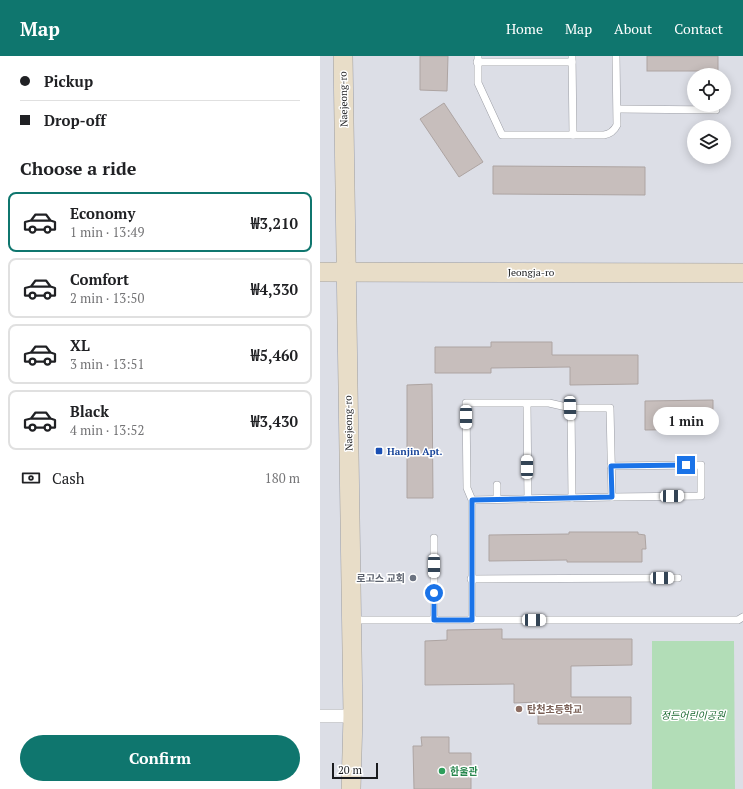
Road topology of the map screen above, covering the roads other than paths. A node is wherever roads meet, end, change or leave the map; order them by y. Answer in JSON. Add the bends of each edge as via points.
{"nodes":[{"id":1,"x":343,"y":56,"type":"edge"},
{"id":2,"x":616,"y":56,"type":"edge"},
{"id":3,"x":478,"y":59,"type":"edge"},
{"id":4,"x":572,"y":59,"type":"edge"},
{"id":5,"x":618,"y":109,"type":"junction"},
{"id":6,"x":687,"y":110,"type":"edge"},
{"id":7,"x":573,"y":135,"type":"junction"},
{"id":8,"x":320,"y":272,"type":"edge"},
{"id":9,"x":346,"y":272,"type":"junction"},
{"id":10,"x":743,"y":273,"type":"edge"},
{"id":11,"x":527,"y":404,"type":"junction"},
{"id":12,"x":570,"y":408,"type":"junction"},
{"id":13,"x":611,"y":466,"type":"junction"},
{"id":14,"x":497,"y":485,"type":"dead end"},
{"id":15,"x":612,"y":497,"type":"junction"},
{"id":16,"x":572,"y":498,"type":"junction"},
{"id":17,"x":497,"y":499,"type":"junction"},
{"id":18,"x":528,"y":499,"type":"junction"},
{"id":19,"x":472,"y":500,"type":"junction"},
{"id":20,"x":434,"y":538,"type":"dead end"},
{"id":21,"x":678,"y":578,"type":"dead end"},
{"id":22,"x":471,"y":579,"type":"junction"},
{"id":23,"x":743,"y":617,"type":"edge"},
{"id":24,"x":351,"y":620,"type":"junction"},
{"id":25,"x":434,"y":620,"type":"junction"},
{"id":26,"x":472,"y":620,"type":"junction"},
{"id":27,"x":320,"y":716,"type":"edge"},
{"id":28,"x":353,"y":716,"type":"junction"},
{"id":29,"x":351,"y":789,"type":"edge"}],
"edges":[{"from":1,"to":9,"type":"street","name":"Naejeong-ro"},
{"from":2,"to":5,"type":"lane"},
{"from":3,"to":4,"type":"lane"},
{"from":3,"to":7,"type":"lane","via":[[478,83],[502,135]]},
{"from":4,"to":7,"type":"lane"},
{"from":5,"to":6,"type":"lane"},
{"from":5,"to":7,"type":"lane","via":[[617,125],[609,134]]},
{"from":8,"to":9,"type":"street","name":"Jeongja-ro"},
{"from":9,"to":10,"type":"street","name":"Jeongja-ro"},
{"from":9,"to":24,"type":"street","name":"Naejeong-ro"},
{"from":11,"to":12,"type":"lane","via":[[549,403]]},
{"from":11,"to":18,"type":"lane"},
{"from":11,"to":19,"type":"lane","via":[[466,403],[467,488]]},
{"from":12,"to":13,"type":"lane","via":[[610,408]]},
{"from":12,"to":16,"type":"lane"},
{"from":13,"to":15,"type":"lane"},
{"from":13,"to":15,"type":"lane","via":[[701,465],[701,496]]},
{"from":14,"to":17,"type":"lane"},
{"from":15,"to":16,"type":"lane"},
{"from":16,"to":18,"type":"lane"},
{"from":17,"to":18,"type":"lane"},
{"from":17,"to":19,"type":"lane"},
{"from":19,"to":22,"type":"lane"},
{"from":20,"to":25,"type":"lane"},
{"from":21,"to":22,"type":"lane"},
{"from":22,"to":26,"type":"lane"},
{"from":23,"to":26,"type":"lane","via":[[738,620]]},
{"from":24,"to":25,"type":"lane"},
{"from":24,"to":28,"type":"street","name":"Naejeong-ro"},
{"from":25,"to":26,"type":"lane"},
{"from":27,"to":28,"type":"street"},
{"from":28,"to":29,"type":"street","name":"Naejeong-ro"}]}
